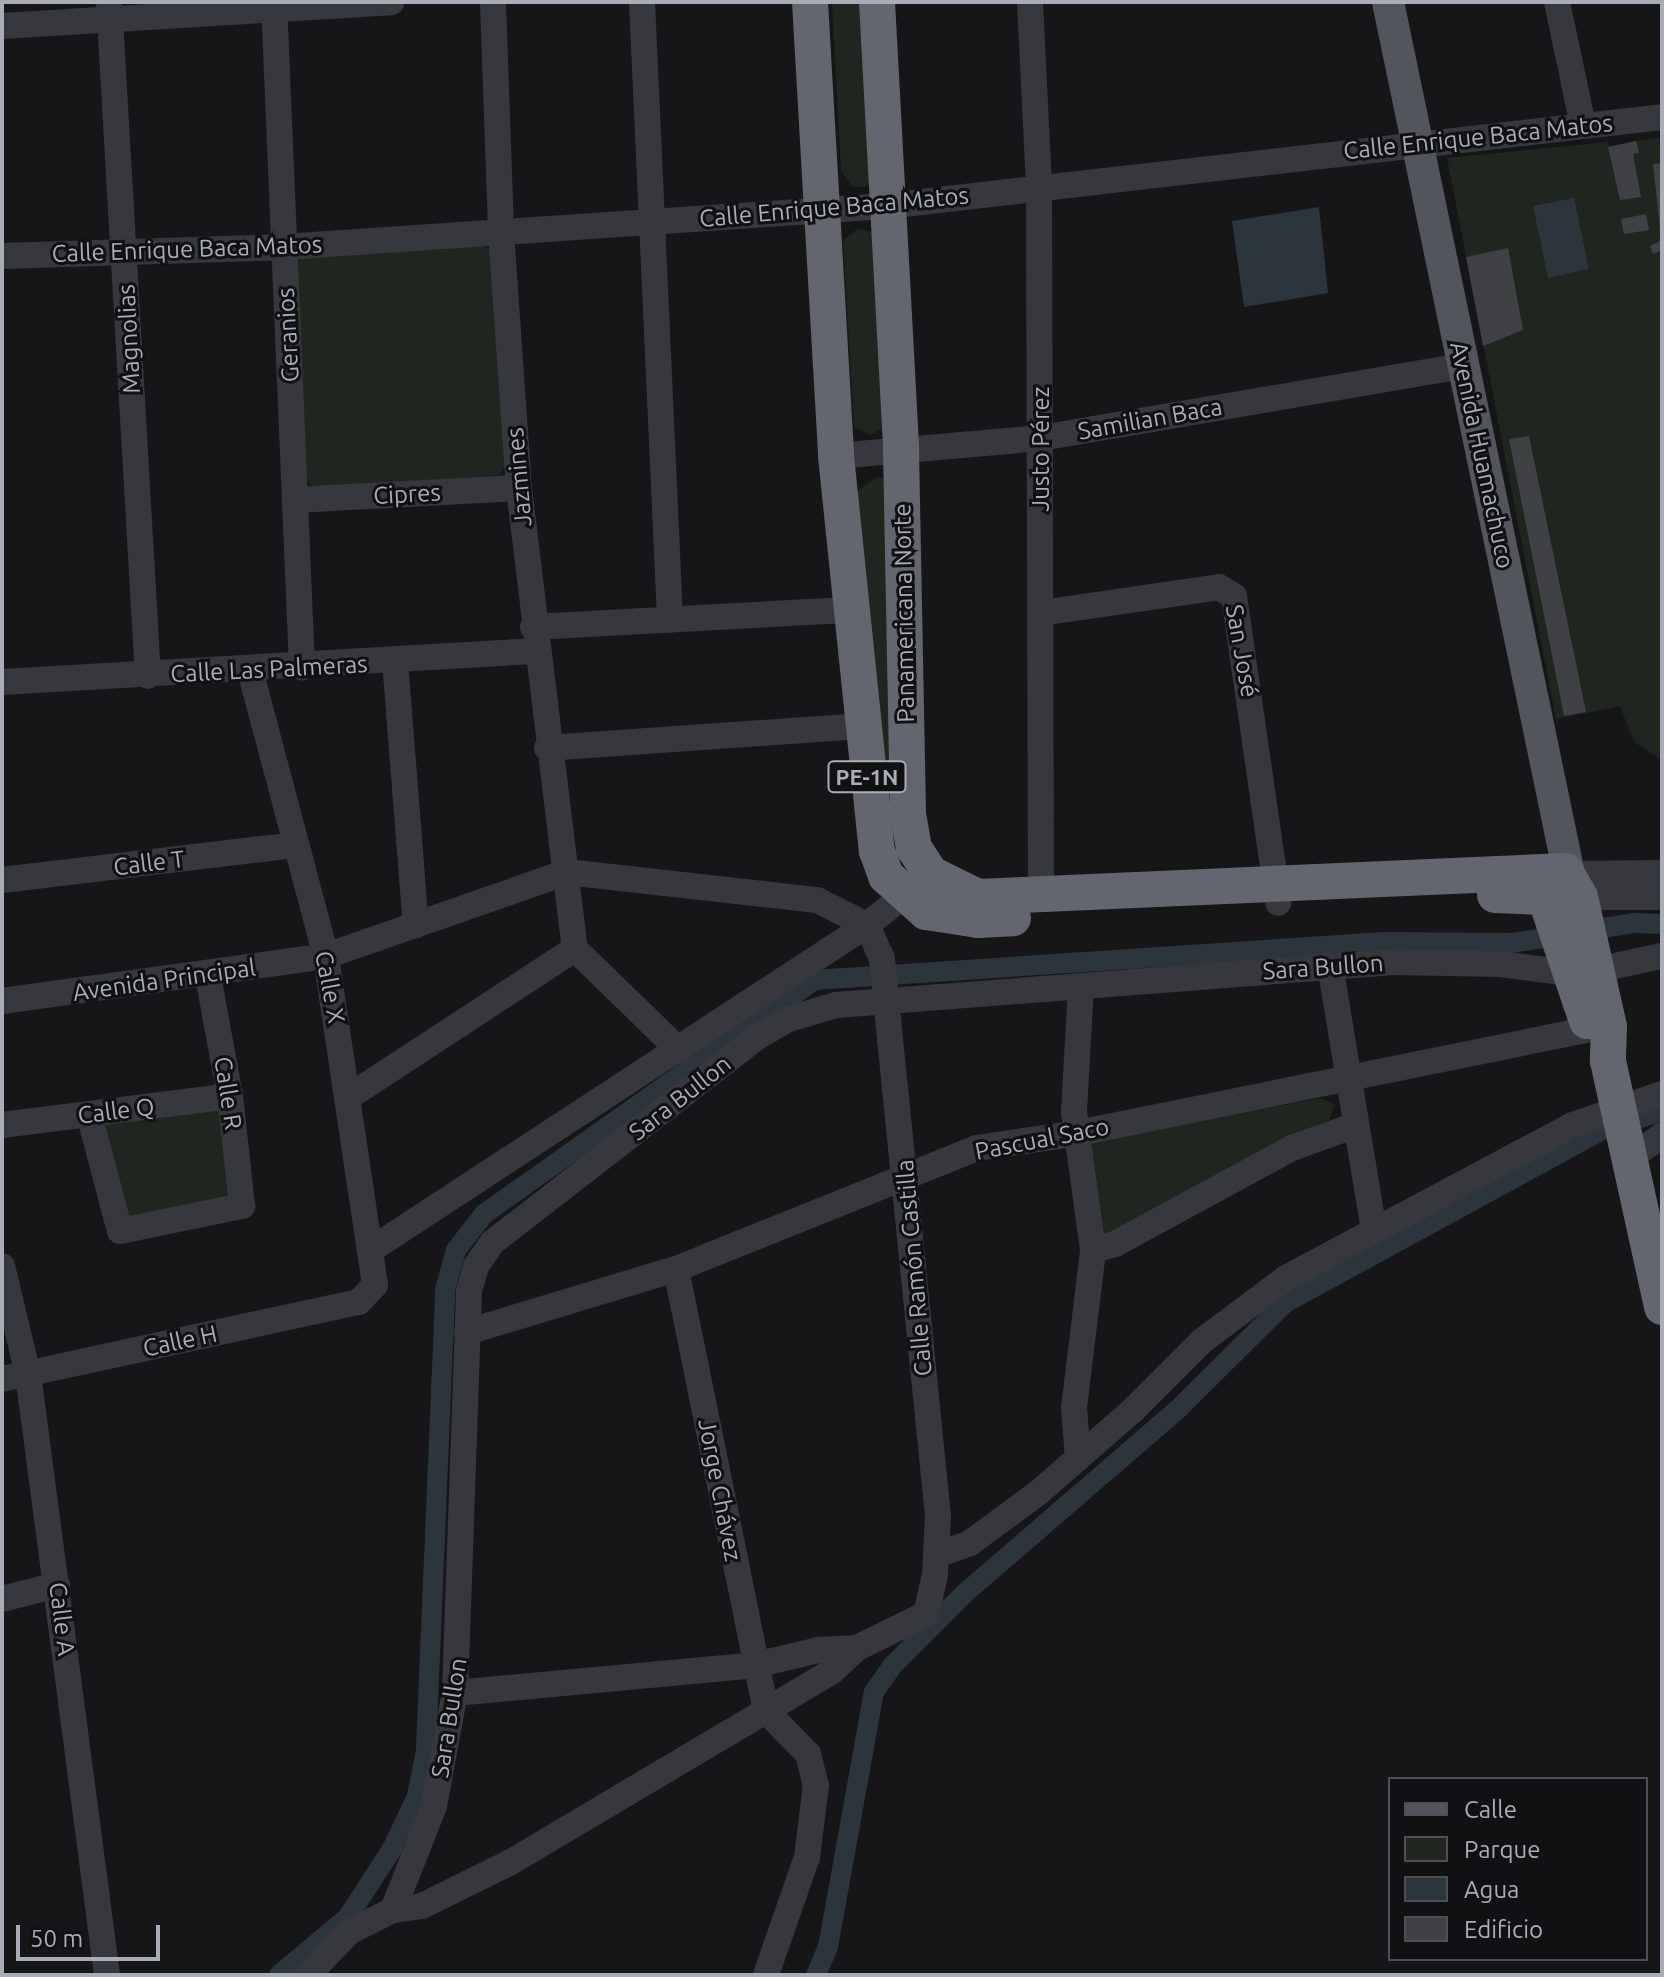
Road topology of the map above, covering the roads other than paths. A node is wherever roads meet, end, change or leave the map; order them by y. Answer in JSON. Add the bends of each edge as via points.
{"nodes":[{"id":1,"x":391,"y":2,"type":"edge"},
{"id":2,"x":493,"y":2,"type":"edge"},
{"id":3,"x":642,"y":2,"type":"edge"},
{"id":4,"x":810,"y":2,"type":"edge"},
{"id":5,"x":877,"y":2,"type":"edge"},
{"id":6,"x":1030,"y":2,"type":"edge"},
{"id":7,"x":1388,"y":2,"type":"edge"},
{"id":8,"x":1557,"y":2,"type":"edge"},
{"id":9,"x":274,"y":6,"type":"edge"},
{"id":10,"x":110,"y":11,"type":"edge"},
{"id":11,"x":2,"y":26,"type":"edge"},
{"id":12,"x":1662,"y":117,"type":"edge"},
{"id":13,"x":1583,"y":125,"type":"junction"},
{"id":14,"x":1417,"y":143,"type":"junction"},
{"id":15,"x":1039,"y":187,"type":"junction"},
{"id":16,"x":886,"y":206,"type":"junction"},
{"id":17,"x":822,"y":211,"type":"junction"},
{"id":18,"x":649,"y":221,"type":"junction"},
{"id":19,"x":501,"y":232,"type":"junction"},
{"id":20,"x":284,"y":247,"type":"junction"},
{"id":21,"x":124,"y":249,"type":"junction"},
{"id":22,"x":2,"y":256,"type":"edge"},
{"id":23,"x":1463,"y":366,"type":"junction"},
{"id":24,"x":1041,"y":438,"type":"junction"},
{"id":25,"x":901,"y":449,"type":"junction"},
{"id":26,"x":836,"y":456,"type":"junction"},
{"id":27,"x":519,"y":488,"type":"junction"},
{"id":28,"x":295,"y":500,"type":"junction"},
{"id":29,"x":852,"y":610,"type":"junction"},
{"id":30,"x":1041,"y":613,"type":"junction"},
{"id":31,"x":670,"y":619,"type":"junction"},
{"id":32,"x":534,"y":639,"type":"junction"},
{"id":33,"x":395,"y":661,"type":"junction"},
{"id":34,"x":302,"y":667,"type":"junction"},
{"id":35,"x":250,"y":670,"type":"junction"},
{"id":36,"x":148,"y":676,"type":"junction"},
{"id":37,"x":2,"y":682,"type":"edge"},
{"id":38,"x":863,"y":726,"type":"junction"},
{"id":39,"x":547,"y":748,"type":"junction"},
{"id":40,"x":295,"y":845,"type":"junction"},
{"id":41,"x":567,"y":872,"type":"junction"},
{"id":42,"x":1662,"y":873,"type":"edge"},
{"id":43,"x":931,"y":874,"type":"junction"},
{"id":44,"x":2,"y":880,"type":"edge"},
{"id":45,"x":1277,"y":892,"type":"junction"},
{"id":46,"x":903,"y":896,"type":"junction"},
{"id":47,"x":1041,"y":896,"type":"junction"},
{"id":48,"x":1565,"y":897,"type":"junction"},
{"id":49,"x":1662,"y":897,"type":"edge"},
{"id":50,"x":416,"y":925,"type":"junction"},
{"id":51,"x":867,"y":925,"type":"junction"},
{"id":52,"x":575,"y":949,"type":"junction"},
{"id":53,"x":326,"y":956,"type":"junction"},
{"id":54,"x":1662,"y":956,"type":"edge"},
{"id":55,"x":1580,"y":962,"type":"junction"},
{"id":56,"x":1330,"y":965,"type":"junction"},
{"id":57,"x":208,"y":976,"type":"junction"},
{"id":58,"x":1081,"y":986,"type":"junction"},
{"id":59,"x":886,"y":996,"type":"junction"},
{"id":60,"x":2,"y":1001,"type":"edge"},
{"id":61,"x":1591,"y":1029,"type":"junction"},
{"id":62,"x":678,"y":1049,"type":"junction"},
{"id":63,"x":1608,"y":1061,"type":"junction"},
{"id":64,"x":1348,"y":1077,"type":"junction"},
{"id":65,"x":1662,"y":1094,"type":"edge"},
{"id":66,"x":230,"y":1096,"type":"junction"},
{"id":67,"x":350,"y":1096,"type":"junction"},
{"id":68,"x":89,"y":1114,"type":"junction"},
{"id":69,"x":2,"y":1125,"type":"edge"},
{"id":70,"x":1356,"y":1125,"type":"junction"},
{"id":71,"x":1624,"y":1132,"type":"junction"},
{"id":72,"x":1078,"y":1133,"type":"junction"},
{"id":73,"x":1662,"y":1136,"type":"edge"},
{"id":74,"x":906,"y":1180,"type":"junction"},
{"id":75,"x":1374,"y":1231,"type":"junction"},
{"id":76,"x":372,"y":1249,"type":"junction"},
{"id":77,"x":1093,"y":1250,"type":"junction"},
{"id":78,"x":2,"y":1266,"type":"edge"},
{"id":79,"x":676,"y":1269,"type":"junction"},
{"id":80,"x":359,"y":1302,"type":"joint"},
{"id":81,"x":1662,"y":1307,"type":"edge"},
{"id":82,"x":467,"y":1332,"type":"junction"},
{"id":83,"x":28,"y":1374,"type":"junction"},
{"id":84,"x":2,"y":1379,"type":"edge"},
{"id":85,"x":1078,"y":1458,"type":"junction"},
{"id":86,"x":936,"y":1555,"type":"junction"},
{"id":87,"x":57,"y":1585,"type":"junction"},
{"id":88,"x":2,"y":1599,"type":"edge"},
{"id":89,"x":857,"y":1648,"type":"junction"},
{"id":90,"x":755,"y":1665,"type":"junction"},
{"id":91,"x":455,"y":1693,"type":"junction"},
{"id":92,"x":766,"y":1711,"type":"junction"},
{"id":93,"x":393,"y":1910,"type":"junction"},
{"id":94,"x":107,"y":1975,"type":"edge"},
{"id":95,"x":308,"y":1975,"type":"edge"},
{"id":96,"x":766,"y":1975,"type":"edge"}],
"edges":[{"from":1,"to":9,"type":"street"},
{"from":2,"to":19,"type":"street","name":"Jazmines"},
{"from":3,"to":18,"type":"street"},
{"from":4,"to":17,"type":"highway","name":"Panamericana Norte","number":"PE-1N"},
{"from":5,"to":16,"type":"highway","name":"Panamericana Norte","number":"PE-1N"},
{"from":6,"to":15,"type":"street","name":"Justo Pérez"},
{"from":7,"to":14,"type":"main road","name":"Avenida Huamachuco"},
{"from":8,"to":13,"type":"street"},
{"from":9,"to":10,"type":"street"},
{"from":9,"to":20,"type":"street","name":"Geranios"},
{"from":10,"to":11,"type":"street"},
{"from":10,"to":21,"type":"street","name":"Magnolias"},
{"from":12,"to":13,"type":"street","name":"Calle Enrique Baca Matos"},
{"from":13,"to":14,"type":"street","name":"Calle Enrique Baca Matos"},
{"from":14,"to":15,"type":"street","name":"Calle Enrique Baca Matos"},
{"from":14,"to":23,"type":"main road","name":"Avenida Huamachuco"},
{"from":15,"to":16,"type":"street","name":"Calle Enrique Baca Matos"},
{"from":15,"to":24,"type":"street","name":"Justo Pérez"},
{"from":16,"to":17,"type":"street","name":"Calle Enrique Baca Matos"},
{"from":16,"to":25,"type":"highway","name":"Panamericana Norte","number":"PE-1N"},
{"from":17,"to":18,"type":"street","name":"Calle Enrique Baca Matos"},
{"from":17,"to":26,"type":"highway","name":"Panamericana Norte","number":"PE-1N"},
{"from":18,"to":19,"type":"street","name":"Calle Enrique Baca Matos"},
{"from":18,"to":31,"type":"street"},
{"from":19,"to":20,"type":"street","name":"Calle Enrique Baca Matos"},
{"from":19,"to":27,"type":"street","name":"Jazmines"},
{"from":20,"to":21,"type":"street","name":"Calle Enrique Baca Matos"},
{"from":20,"to":28,"type":"street","name":"Geranios"},
{"from":21,"to":22,"type":"street","name":"Calle Enrique Baca Matos"},
{"from":21,"to":36,"type":"street","name":"Magnolias"},
{"from":23,"to":24,"type":"street","name":"Samilian Baca"},
{"from":23,"to":48,"type":"main road","name":"Avenida Huamachuco"},
{"from":24,"to":25,"type":"street","name":"Samilian Baca"},
{"from":24,"to":30,"type":"street","name":"Justo Pérez"},
{"from":25,"to":26,"type":"street","name":"Samilian Baca"},
{"from":25,"to":43,"type":"highway","name":"Panamericana Norte","number":"PE-1N","via":[[908,814],[914,848]]},
{"from":26,"to":29,"type":"highway","name":"Panamericana Norte","number":"PE-1N"},
{"from":27,"to":28,"type":"street","name":"Cipres"},
{"from":27,"to":32,"type":"street","name":"Jazmines"},
{"from":28,"to":34,"type":"street","name":"Geranios"},
{"from":29,"to":31,"type":"street","name":"Calle Las Palmeras"},
{"from":29,"to":38,"type":"highway","name":"Panamericana Norte","number":"PE-1N"},
{"from":30,"to":45,"type":"street","name":"San José","via":[[1228,589],[1238,607]]},
{"from":30,"to":47,"type":"street","name":"Justo Pérez"},
{"from":31,"to":32,"type":"street","name":"Calle Las Palmeras"},
{"from":32,"to":33,"type":"street","name":"Calle Las Palmeras"},
{"from":32,"to":39,"type":"street","name":"Jazmines"},
{"from":33,"to":34,"type":"street","name":"Calle Las Palmeras"},
{"from":33,"to":50,"type":"street"},
{"from":34,"to":35,"type":"street","name":"Calle Las Palmeras"},
{"from":35,"to":36,"type":"street","name":"Calle Las Palmeras"},
{"from":35,"to":40,"type":"street","name":"Calle X"},
{"from":36,"to":37,"type":"street","name":"Calle Las Palmeras"},
{"from":38,"to":39,"type":"street"},
{"from":38,"to":46,"type":"highway","name":"Panamericana Norte","number":"PE-1N","via":[[877,851],[886,876]]},
{"from":39,"to":41,"type":"street","name":"Jazmines"},
{"from":40,"to":44,"type":"street","name":"Calle T"},
{"from":40,"to":53,"type":"street","name":"Calle X"},
{"from":41,"to":50,"type":"street","name":"Avenida Principal"},
{"from":41,"to":51,"type":"street","via":[[796,895]]},
{"from":41,"to":52,"type":"street","name":"Jazmines"},
{"from":42,"to":48,"type":"street"},
{"from":43,"to":46,"type":"street"},
{"from":43,"to":47,"type":"highway","name":"Panamericana Norte","number":"PE-1N","via":[[978,897]]},
{"from":45,"to":46,"type":"highway","name":"Panamericana Norte","number":"PE-1N","via":[[978,920],[926,912]]},
{"from":45,"to":47,"type":"highway","name":"Panamericana Norte","number":"PE-1N"},
{"from":45,"to":48,"type":"highway","name":"Panamericana Norte","number":"PE-1N"},
{"from":46,"to":51,"type":"street"},
{"from":48,"to":49,"type":"street"},
{"from":48,"to":55,"type":"highway"},
{"from":50,"to":53,"type":"street","name":"Avenida Principal"},
{"from":51,"to":59,"type":"street","name":"Calle Ramón Castilla","via":[[882,959]]},
{"from":51,"to":62,"type":"street"},
{"from":52,"to":62,"type":"street"},
{"from":52,"to":67,"type":"street"},
{"from":53,"to":57,"type":"street","name":"Avenida Principal"},
{"from":53,"to":67,"type":"street","name":"Calle X"},
{"from":54,"to":55,"type":"street","name":"Sara Bullon"},
{"from":55,"to":56,"type":"street","name":"Sara Bullon"},
{"from":55,"to":61,"type":"highway"},
{"from":55,"to":63,"type":"highway","via":[[1609,1027]]},
{"from":56,"to":58,"type":"street","name":"Sara Bullon"},
{"from":56,"to":64,"type":"street"},
{"from":57,"to":60,"type":"street","name":"Avenida Principal"},
{"from":57,"to":66,"type":"street","name":"Calle R"},
{"from":58,"to":59,"type":"street","name":"Sara Bullon"},
{"from":58,"to":72,"type":"street","via":[[1074,1111]]},
{"from":59,"to":74,"type":"street","name":"Calle Ramón Castilla"},
{"from":59,"to":82,"type":"street","name":"Sara Bullon","via":[[789,1019],[759,1036],[493,1242],[472,1279]]},
{"from":61,"to":63,"type":"highway"},
{"from":61,"to":64,"type":"street","name":"Pascual Saco"},
{"from":62,"to":76,"type":"street"},
{"from":63,"to":71,"type":"highway"},
{"from":64,"to":70,"type":"street"},
{"from":64,"to":72,"type":"street","name":"Pascual Saco"},
{"from":65,"to":71,"type":"street"},
{"from":66,"to":68,"type":"street","name":"Calle Q"},
{"from":66,"to":68,"type":"street","name":"Calle R","via":[[243,1202],[239,1208],[120,1231]]},
{"from":67,"to":76,"type":"street","name":"Calle X"},
{"from":68,"to":69,"type":"street","name":"Calle Q"},
{"from":70,"to":75,"type":"street"},
{"from":70,"to":77,"type":"street","via":[[1292,1148],[1115,1244]]},
{"from":71,"to":73,"type":"street"},
{"from":71,"to":75,"type":"street","via":[[1573,1125]]},
{"from":71,"to":81,"type":"highway"},
{"from":72,"to":74,"type":"street","name":"Pascual Saco","via":[[977,1148]]},
{"from":72,"to":77,"type":"street"},
{"from":74,"to":79,"type":"street","name":"Pascual Saco"},
{"from":74,"to":86,"type":"street","name":"Calle Ramón Castilla","via":[[938,1516]]},
{"from":75,"to":85,"type":"street","via":[[1286,1278],[1230,1317]]},
{"from":76,"to":80,"type":"street","name":"Calle X","via":[[375,1285]]},
{"from":77,"to":85,"type":"street","via":[[1074,1408]]},
{"from":78,"to":83,"type":"street","name":"Calle A"},
{"from":79,"to":82,"type":"street","name":"Pascual Saco"},
{"from":79,"to":90,"type":"street","name":"Jorge Chávez"},
{"from":80,"to":83,"type":"street","name":"Calle H"},
{"from":82,"to":91,"type":"street","name":"Sara Bullon"},
{"from":83,"to":84,"type":"street","name":"Calle H"},
{"from":83,"to":87,"type":"street","name":"Calle A"},
{"from":85,"to":86,"type":"street","via":[[970,1543]]},
{"from":86,"to":89,"type":"street","name":"Calle Ramón Castilla","via":[[926,1614]]},
{"from":87,"to":88,"type":"street"},
{"from":87,"to":94,"type":"street","name":"Calle A"},
{"from":89,"to":90,"type":"street","via":[[819,1650]]},
{"from":89,"to":92,"type":"street","via":[[831,1672]]},
{"from":90,"to":91,"type":"street"},
{"from":90,"to":92,"type":"street","name":"Jorge Chávez"},
{"from":91,"to":93,"type":"street","name":"Sara Bullon","via":[[434,1806]]},
{"from":92,"to":93,"type":"street","via":[[511,1862],[422,1906]]},
{"from":92,"to":96,"type":"street","via":[[808,1754],[816,1785],[807,1857]]},
{"from":93,"to":95,"type":"street","via":[[349,1932]]}]}
